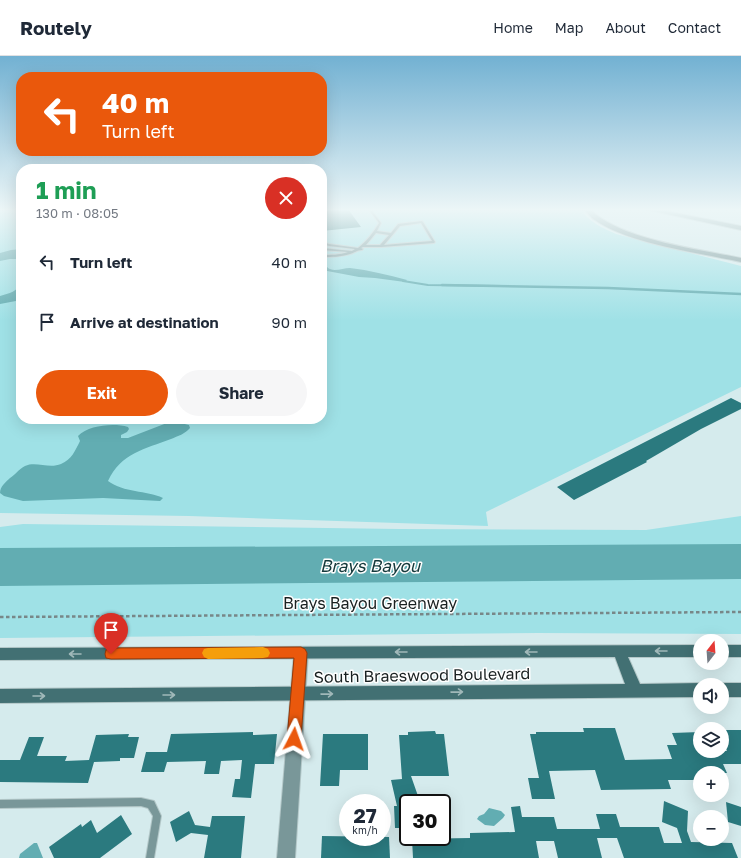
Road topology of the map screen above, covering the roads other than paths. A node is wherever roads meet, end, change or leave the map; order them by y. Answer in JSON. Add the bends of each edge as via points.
{"nodes":[{"id":1,"x":344,"y":246,"type":"edge"},
{"id":2,"x":684,"y":246,"type":"edge"},
{"id":3,"x":361,"y":248,"type":"joint"},
{"id":4,"x":327,"y":249,"type":"edge"},
{"id":5,"x":355,"y":252,"type":"junction"},
{"id":6,"x":327,"y":256,"type":"edge"},
{"id":7,"x":741,"y":260,"type":"edge"},
{"id":8,"x":741,"y":650,"type":"edge"},
{"id":9,"x":619,"y":651,"type":"junction"},
{"id":10,"x":693,"y":651,"type":"edge"},
{"id":11,"x":729,"y":651,"type":"edge"},
{"id":12,"x":301,"y":653,"type":"junction"},
{"id":13,"x":0,"y":654,"type":"edge"},
{"id":14,"x":635,"y":690,"type":"junction"},
{"id":15,"x":693,"y":690,"type":"edge"},
{"id":16,"x":729,"y":690,"type":"edge"},
{"id":17,"x":741,"y":690,"type":"edge"},
{"id":18,"x":298,"y":694,"type":"junction"},
{"id":19,"x":0,"y":696,"type":"edge"},
{"id":20,"x":0,"y":804,"type":"edge"},
{"id":21,"x":150,"y":858,"type":"edge"},
{"id":22,"x":286,"y":858,"type":"edge"}],
"edges":[{"from":1,"to":3,"type":"lane"},
{"from":2,"to":7,"type":"street"},
{"from":3,"to":5,"type":"lane"},
{"from":4,"to":5,"type":"lane"},
{"from":5,"to":6,"type":"lane","via":[[337,257]]},
{"from":8,"to":11,"type":"main road"},
{"from":10,"to":9,"type":"main road","name":"South Braeswood Boulevard","one_way":true},
{"from":9,"to":12,"type":"main road","name":"South Braeswood Boulevard","one_way":true},
{"from":9,"to":14,"type":"main road"},
{"from":12,"to":13,"type":"main road","name":"South Braeswood Boulevard","one_way":true},
{"from":12,"to":18,"type":"street"},
{"from":14,"to":15,"type":"main road","name":"South Braeswood Boulevard"},
{"from":18,"to":14,"type":"main road","name":"South Braeswood Boulevard","one_way":true},
{"from":16,"to":17,"type":"main road"},
{"from":19,"to":18,"type":"main road","name":"South Braeswood Boulevard","one_way":true},
{"from":18,"to":22,"type":"street"},
{"from":20,"to":21,"type":"lane","via":[[151,804],[157,816]]}]}
